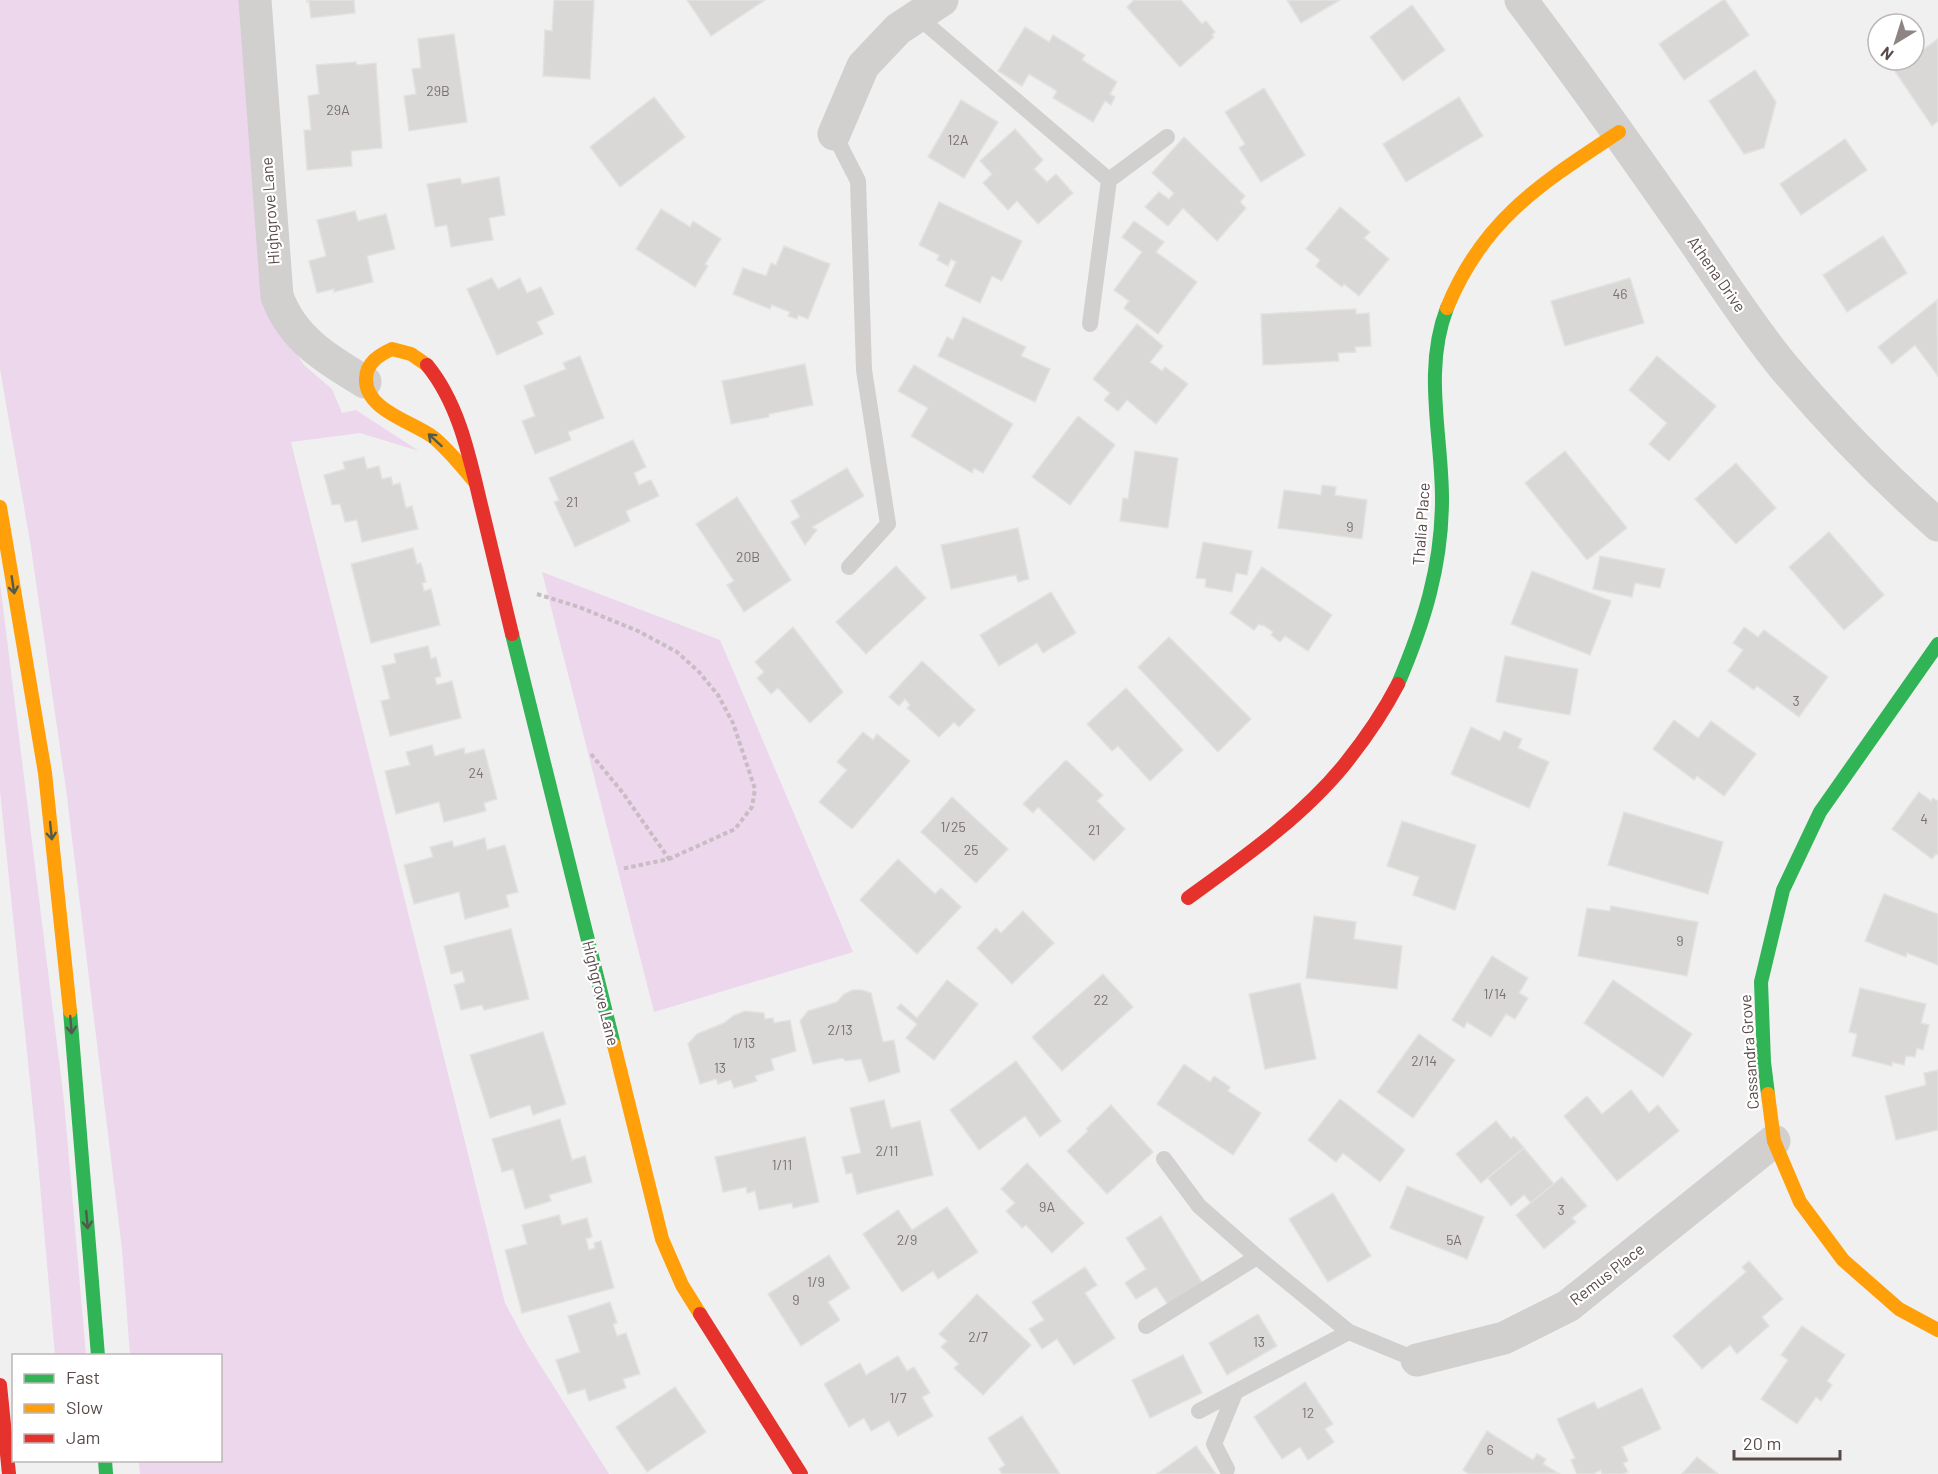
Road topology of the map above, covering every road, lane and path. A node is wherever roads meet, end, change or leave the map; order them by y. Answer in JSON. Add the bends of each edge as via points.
{"nodes":[{"id":1,"x":255,"y":0,"type":"edge"},
{"id":2,"x":1521,"y":0,"type":"edge"},
{"id":3,"x":929,"y":8,"type":"edge"},
{"id":4,"x":1619,"y":132,"type":"junction"},
{"id":5,"x":834,"y":134,"type":"joint"},
{"id":6,"x":1167,"y":138,"type":"dead end"},
{"id":7,"x":1109,"y":180,"type":"junction"},
{"id":8,"x":1090,"y":324,"type":"dead end"},
{"id":9,"x":365,"y":382,"type":"junction"},
{"id":10,"x":475,"y":482,"type":"junction"},
{"id":11,"x":0,"y":507,"type":"edge"},
{"id":12,"x":1938,"y":525,"type":"edge"},
{"id":13,"x":849,"y":567,"type":"dead end"},
{"id":14,"x":535,"y":594,"type":"dead end"},
{"id":15,"x":1938,"y":644,"type":"edge"},
{"id":16,"x":591,"y":754,"type":"dead end"},
{"id":17,"x":669,"y":859,"type":"junction"},
{"id":18,"x":621,"y":869,"type":"dead end"},
{"id":19,"x":1188,"y":898,"type":"dead end"},
{"id":20,"x":1774,"y":1142,"type":"junction"},
{"id":21,"x":1164,"y":1159,"type":"dead end"},
{"id":22,"x":1257,"y":1257,"type":"junction"},
{"id":23,"x":1146,"y":1326,"type":"dead end"},
{"id":24,"x":1938,"y":1330,"type":"edge"},
{"id":25,"x":1349,"y":1332,"type":"junction"},
{"id":26,"x":98,"y":1354,"type":"edge"},
{"id":27,"x":1417,"y":1360,"type":"joint"},
{"id":28,"x":0,"y":1385,"type":"edge"},
{"id":29,"x":1235,"y":1393,"type":"junction"},
{"id":30,"x":1199,"y":1411,"type":"dead end"},
{"id":31,"x":1227,"y":1469,"type":"dead end"},
{"id":32,"x":9,"y":1474,"type":"edge"},
{"id":33,"x":801,"y":1474,"type":"edge"}],
"edges":[{"from":1,"to":9,"type":"street","name":"Highgrove Lane","via":[[277,296],[282,312],[310,345]]},
{"from":2,"to":4,"type":"street","name":"Athena Drive"},
{"from":3,"to":5,"type":"street","via":[[898,29],[863,66]]},
{"from":3,"to":7,"type":"lane"},
{"from":4,"to":12,"type":"street","name":"Athena Drive","via":[[1781,364],[1855,448]]},
{"from":4,"to":19,"type":"main road","name":"Thalia Place","via":[[1542,185],[1498,224],[1466,269],[1447,310],[1436,344],[1434,369],[1442,499],[1438,550],[1417,641],[1391,700],[1368,735],[1304,808]]},
{"from":5,"to":13,"type":"lane","via":[[858,181],[864,370],[888,524]]},
{"from":6,"to":7,"type":"lane"},
{"from":7,"to":8,"type":"lane"},
{"from":10,"to":9,"type":"main road","name":"Highgrove Lane","one_way":true,"via":[[434,438],[376,403]]},
{"from":9,"to":10,"type":"main road","name":"Highgrove Lane","via":[[375,358],[392,349],[415,355],[426,364],[447,396]]},
{"from":10,"to":33,"type":"main road","name":"Highgrove Lane","via":[[663,1239],[682,1286]]},
{"from":11,"to":26,"type":"main road","one_way":true,"via":[[45,773],[71,1023]]},
{"from":14,"to":17,"type":"path","via":[[638,631],[677,652],[718,695],[733,723],[755,789],[752,807],[735,829]]},
{"from":15,"to":20,"type":"main road","name":"Cassandra Grove","via":[[1820,812],[1784,890],[1761,982],[1764,1062]]},
{"from":16,"to":17,"type":"path"},
{"from":17,"to":18,"type":"path"},
{"from":20,"to":24,"type":"main road","name":"Cassandra Grove","via":[[1800,1202],[1843,1260],[1899,1309]]},
{"from":20,"to":27,"type":"street","name":"Remus Place","via":[[1568,1305],[1504,1338]]},
{"from":21,"to":22,"type":"lane","via":[[1199,1206]]},
{"from":22,"to":23,"type":"lane"},
{"from":22,"to":25,"type":"lane"},
{"from":25,"to":27,"type":"lane"},
{"from":25,"to":29,"type":"lane"},
{"from":28,"to":32,"type":"main road"},
{"from":29,"to":30,"type":"lane"},
{"from":29,"to":31,"type":"lane","via":[[1214,1444]]}]}
